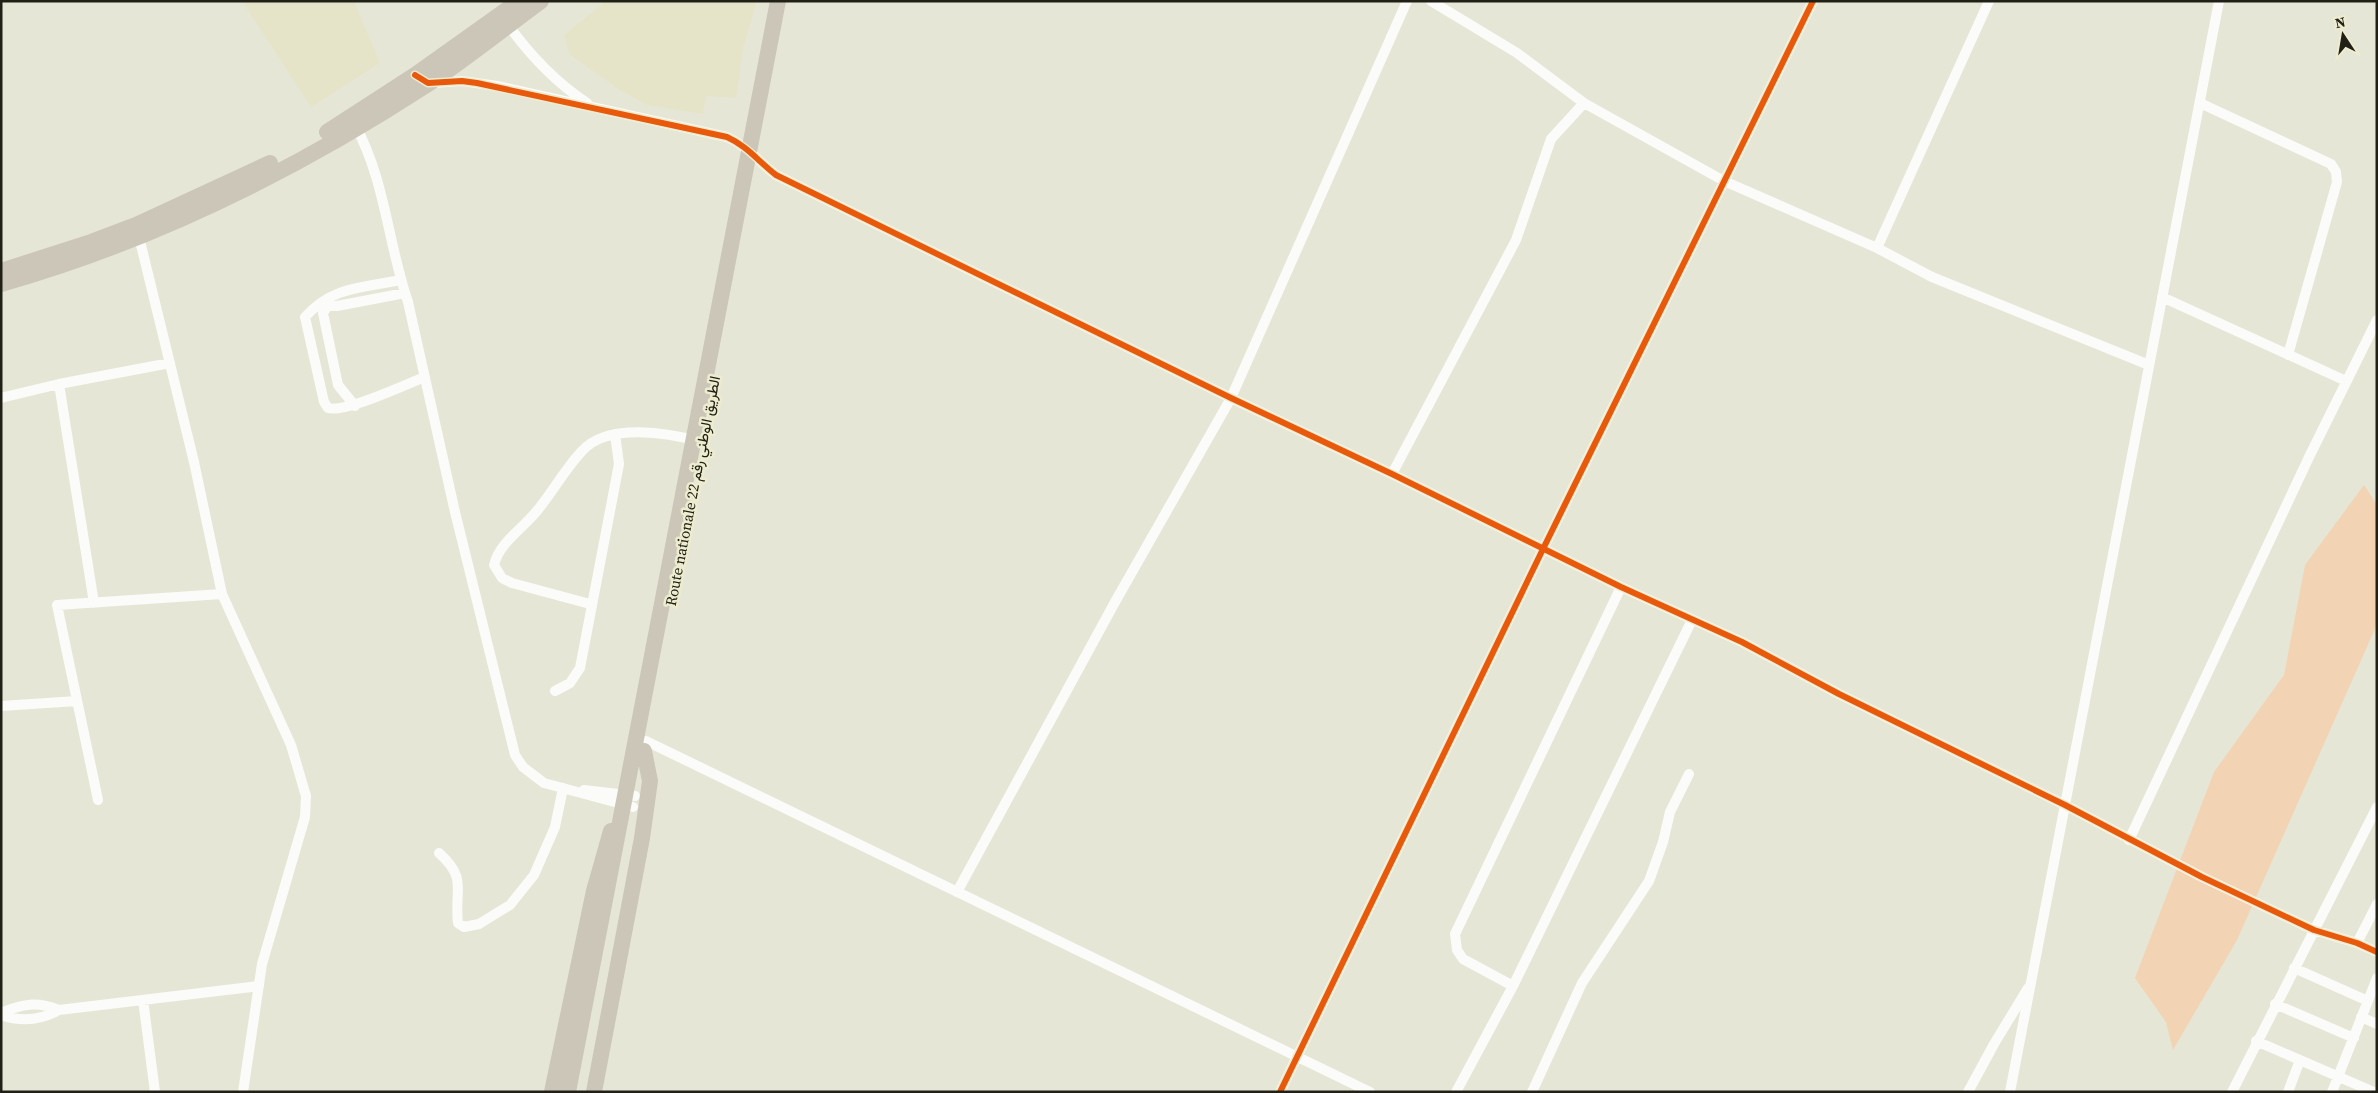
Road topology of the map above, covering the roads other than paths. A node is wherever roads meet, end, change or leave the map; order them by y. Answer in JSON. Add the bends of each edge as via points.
{"nodes":[{"id":1,"x":518,"y":1,"type":"edge"},
{"id":2,"x":541,"y":1,"type":"edge"},
{"id":3,"x":778,"y":1,"type":"edge"},
{"id":4,"x":787,"y":1,"type":"edge"},
{"id":5,"x":1406,"y":1,"type":"edge"},
{"id":6,"x":1431,"y":1,"type":"edge"},
{"id":7,"x":1813,"y":1,"type":"edge"},
{"id":8,"x":1989,"y":1,"type":"edge"},
{"id":9,"x":2219,"y":1,"type":"edge"},
{"id":10,"x":504,"y":20,"type":"junction"},
{"id":11,"x":421,"y":79,"type":"junction"},
{"id":12,"x":1584,"y":103,"type":"junction"},
{"id":13,"x":2200,"y":103,"type":"junction"},
{"id":14,"x":592,"y":106,"type":"junction"},
{"id":15,"x":353,"y":122,"type":"junction"},
{"id":16,"x":754,"y":156,"type":"junction"},
{"id":17,"x":1724,"y":181,"type":"junction"},
{"id":18,"x":139,"y":237,"type":"junction"},
{"id":19,"x":1877,"y":248,"type":"junction"},
{"id":20,"x":1,"y":271,"type":"edge"},
{"id":21,"x":401,"y":280,"type":"junction"},
{"id":22,"x":1,"y":284,"type":"edge"},
{"id":23,"x":405,"y":293,"type":"junction"},
{"id":24,"x":2162,"y":298,"type":"junction"},
{"id":25,"x":316,"y":304,"type":"junction"},
{"id":26,"x":328,"y":305,"type":"junction"},
{"id":27,"x":2377,"y":320,"type":"edge"},
{"id":28,"x":2288,"y":355,"type":"junction"},
{"id":29,"x":170,"y":363,"type":"junction"},
{"id":30,"x":2149,"y":365,"type":"junction"},
{"id":31,"x":425,"y":377,"type":"junction"},
{"id":32,"x":2346,"y":381,"type":"junction"},
{"id":33,"x":59,"y":384,"type":"junction"},
{"id":34,"x":1,"y":398,"type":"edge"},
{"id":35,"x":1231,"y":398,"type":"junction"},
{"id":36,"x":354,"y":406,"type":"junction"},
{"id":37,"x":615,"y":434,"type":"junction"},
{"id":38,"x":698,"y":441,"type":"junction"},
{"id":39,"x":1392,"y":474,"type":"junction"},
{"id":40,"x":1543,"y":549,"type":"junction"},
{"id":41,"x":1622,"y":587,"type":"junction"},
{"id":42,"x":222,"y":594,"type":"junction"},
{"id":43,"x":94,"y":603,"type":"junction"},
{"id":44,"x":590,"y":604,"type":"junction"},
{"id":45,"x":1692,"y":620,"type":"junction"},
{"id":46,"x":555,"y":690,"type":"dead end"},
{"id":47,"x":77,"y":701,"type":"junction"},
{"id":48,"x":1,"y":706,"type":"edge"},
{"id":49,"x":644,"y":746,"type":"junction"},
{"id":50,"x":1688,"y":774,"type":"dead end"},
{"id":51,"x":567,"y":789,"type":"junction"},
{"id":52,"x":98,"y":800,"type":"dead end"},
{"id":53,"x":628,"y":803,"type":"junction"},
{"id":54,"x":2065,"y":805,"type":"junction"},
{"id":55,"x":2376,"y":811,"type":"edge"},
{"id":56,"x":2130,"y":840,"type":"junction"},
{"id":57,"x":439,"y":853,"type":"dead end"},
{"id":58,"x":957,"y":892,"type":"junction"},
{"id":59,"x":2377,"y":904,"type":"edge"},
{"id":60,"x":2314,"y":930,"type":"junction"},
{"id":61,"x":2357,"y":943,"type":"junction"},
{"id":62,"x":2377,"y":952,"type":"edge"},
{"id":63,"x":2294,"y":968,"type":"junction"},
{"id":64,"x":2377,"y":978,"type":"edge"},
{"id":65,"x":595,"y":981,"type":"junction"},
{"id":66,"x":2031,"y":983,"type":"junction"},
{"id":67,"x":259,"y":986,"type":"junction"},
{"id":68,"x":1513,"y":986,"type":"junction"},
{"id":69,"x":143,"y":1000,"type":"junction"},
{"id":70,"x":2368,"y":1001,"type":"junction"},
{"id":71,"x":2275,"y":1004,"type":"junction"},
{"id":72,"x":59,"y":1010,"type":"junction"},
{"id":73,"x":1,"y":1014,"type":"edge"},
{"id":74,"x":2361,"y":1017,"type":"junction"},
{"id":75,"x":2377,"y":1024,"type":"edge"},
{"id":76,"x":2354,"y":1038,"type":"junction"},
{"id":77,"x":2256,"y":1041,"type":"junction"},
{"id":78,"x":1298,"y":1057,"type":"junction"},
{"id":79,"x":2300,"y":1060,"type":"junction"},
{"id":80,"x":2338,"y":1077,"type":"junction"},
{"id":81,"x":2350,"y":1087,"type":"edge"},
{"id":82,"x":155,"y":1092,"type":"edge"},
{"id":83,"x":243,"y":1092,"type":"edge"},
{"id":84,"x":552,"y":1092,"type":"edge"},
{"id":85,"x":568,"y":1092,"type":"edge"},
{"id":86,"x":578,"y":1092,"type":"edge"},
{"id":87,"x":594,"y":1092,"type":"edge"},
{"id":88,"x":1280,"y":1092,"type":"edge"},
{"id":89,"x":1370,"y":1092,"type":"edge"},
{"id":90,"x":1456,"y":1092,"type":"edge"},
{"id":91,"x":1532,"y":1092,"type":"edge"},
{"id":92,"x":1968,"y":1092,"type":"edge"},
{"id":93,"x":2010,"y":1092,"type":"edge"},
{"id":94,"x":2232,"y":1092,"type":"edge"},
{"id":95,"x":2288,"y":1092,"type":"edge"},
{"id":96,"x":2332,"y":1092,"type":"edge"},
{"id":97,"x":2374,"y":1092,"type":"edge"}],
"edges":[{"from":1,"to":10,"type":"highway"},
{"from":2,"to":10,"type":"highway"},
{"from":3,"to":16,"type":"highway","name":"Route nationale 22 الطريق الوطني رقم"},
{"from":4,"to":16,"type":"highway","name":"Route nationale 22 الطريق الوطني رقم"},
{"from":5,"to":35,"type":"street"},
{"from":6,"to":12,"type":"street","via":[[1517,52]]},
{"from":7,"to":17,"type":"street"},
{"from":8,"to":19,"type":"street"},
{"from":9,"to":13,"type":"street"},
{"from":10,"to":11,"type":"highway"},
{"from":10,"to":14,"type":"street","via":[[557,81]]},
{"from":11,"to":14,"type":"street","via":[[477,83]]},
{"from":11,"to":15,"type":"highway"},
{"from":12,"to":17,"type":"street"},
{"from":12,"to":39,"type":"street","via":[[1551,138],[1516,240]]},
{"from":13,"to":24,"type":"street"},
{"from":13,"to":28,"type":"street","via":[[2331,164],[2336,172],[2337,182]]},
{"from":14,"to":16,"type":"street","via":[[727,136]]},
{"from":15,"to":18,"type":"highway","via":[[260,182]]},
{"from":15,"to":20,"type":"highway","via":[[254,172],[136,225]]},
{"from":15,"to":21,"type":"street","via":[[369,152]]},
{"from":16,"to":35,"type":"street","via":[[776,175]]},
{"from":16,"to":38,"type":"highway","name":"Route nationale 22 الطريق الوطني رقم"},
{"from":17,"to":19,"type":"street"},
{"from":17,"to":40,"type":"street"},
{"from":18,"to":22,"type":"highway"},
{"from":18,"to":29,"type":"street"},
{"from":19,"to":30,"type":"street","via":[[1932,276]]},
{"from":21,"to":23,"type":"street"},
{"from":21,"to":25,"type":"street","via":[[333,293]]},
{"from":23,"to":26,"type":"street"},
{"from":23,"to":31,"type":"street"},
{"from":24,"to":28,"type":"street"},
{"from":24,"to":30,"type":"street"},
{"from":25,"to":26,"type":"street"},
{"from":25,"to":36,"type":"street","via":[[305,317],[324,402],[335,410]]},
{"from":26,"to":36,"type":"street","via":[[323,313],[338,385]]},
{"from":27,"to":32,"type":"street"},
{"from":28,"to":32,"type":"street"},
{"from":29,"to":33,"type":"street"},
{"from":29,"to":42,"type":"street"},
{"from":30,"to":54,"type":"street"},
{"from":31,"to":36,"type":"street"},
{"from":31,"to":51,"type":"street","via":[[510,743],[515,755],[535,778]]},
{"from":32,"to":56,"type":"street"},
{"from":33,"to":34,"type":"street"},
{"from":33,"to":43,"type":"street"},
{"from":35,"to":39,"type":"street"},
{"from":35,"to":58,"type":"street"},
{"from":37,"to":38,"type":"street","via":[[626,432]]},
{"from":37,"to":44,"type":"street","via":[[619,464]]},
{"from":37,"to":44,"type":"street","via":[[592,442],[581,451],[547,500],[499,552],[494,565],[502,578],[512,583]]},
{"from":38,"to":49,"type":"highway","name":"Route nationale 22 الطريق الوطني رقم"},
{"from":38,"to":53,"type":"highway","name":"Route nationale 22 الطريق الوطني رقم"},
{"from":39,"to":40,"type":"street"},
{"from":40,"to":41,"type":"street"},
{"from":40,"to":78,"type":"street"},
{"from":41,"to":45,"type":"street"},
{"from":41,"to":68,"type":"street","via":[[1455,934],[1457,950],[1463,959]]},
{"from":42,"to":43,"type":"street"},
{"from":42,"to":67,"type":"street","via":[[291,745],[306,796],[305,817],[262,964]]},
{"from":43,"to":47,"type":"street","via":[[57,605]]},
{"from":44,"to":46,"type":"street","via":[[580,668],[570,683]]},
{"from":45,"to":54,"type":"street","via":[[1742,642]]},
{"from":45,"to":68,"type":"street"},
{"from":47,"to":48,"type":"street"},
{"from":47,"to":52,"type":"street"},
{"from":49,"to":53,"type":"highway","name":"Route nationale 22 الطريق الوطني رقم"},
{"from":49,"to":58,"type":"street"},
{"from":49,"to":87,"type":"highway","via":[[650,782],[642,838]]},
{"from":50,"to":91,"type":"street","via":[[1670,812],[1649,881],[1582,983]]},
{"from":51,"to":53,"type":"street"},
{"from":51,"to":57,"type":"street","via":[[534,875],[510,905],[479,924],[464,927],[458,924],[458,877],[453,866]]},
{"from":53,"to":65,"type":"highway","name":"Route nationale 22 الطريق الوطني رقم"},
{"from":53,"to":84,"type":"highway","via":[[606,842]]},
{"from":54,"to":56,"type":"street"},
{"from":54,"to":66,"type":"street"},
{"from":55,"to":60,"type":"street"},
{"from":56,"to":60,"type":"street"},
{"from":58,"to":78,"type":"street"},
{"from":59,"to":61,"type":"street"},
{"from":60,"to":61,"type":"street"},
{"from":60,"to":63,"type":"street"},
{"from":61,"to":62,"type":"street"},
{"from":63,"to":70,"type":"street"},
{"from":63,"to":71,"type":"street"},
{"from":64,"to":70,"type":"street"},
{"from":65,"to":85,"type":"highway"},
{"from":65,"to":86,"type":"highway"},
{"from":66,"to":92,"type":"street"},
{"from":66,"to":93,"type":"street"},
{"from":67,"to":69,"type":"street"},
{"from":67,"to":83,"type":"street"},
{"from":68,"to":90,"type":"street"},
{"from":69,"to":72,"type":"street"},
{"from":69,"to":82,"type":"street"},
{"from":70,"to":74,"type":"street"},
{"from":71,"to":76,"type":"street"},
{"from":71,"to":77,"type":"street"},
{"from":72,"to":73,"type":"street","via":[[36,1018],[13,1019]]},
{"from":72,"to":73,"type":"street","via":[[38,1003],[15,1007]]},
{"from":74,"to":75,"type":"street"},
{"from":74,"to":76,"type":"street"},
{"from":76,"to":80,"type":"street"},
{"from":77,"to":79,"type":"street"},
{"from":77,"to":94,"type":"street"},
{"from":78,"to":88,"type":"street"},
{"from":78,"to":89,"type":"street"},
{"from":79,"to":80,"type":"street"},
{"from":79,"to":95,"type":"street"},
{"from":80,"to":81,"type":"street"},
{"from":80,"to":96,"type":"street"},
{"from":81,"to":97,"type":"street"}]}
